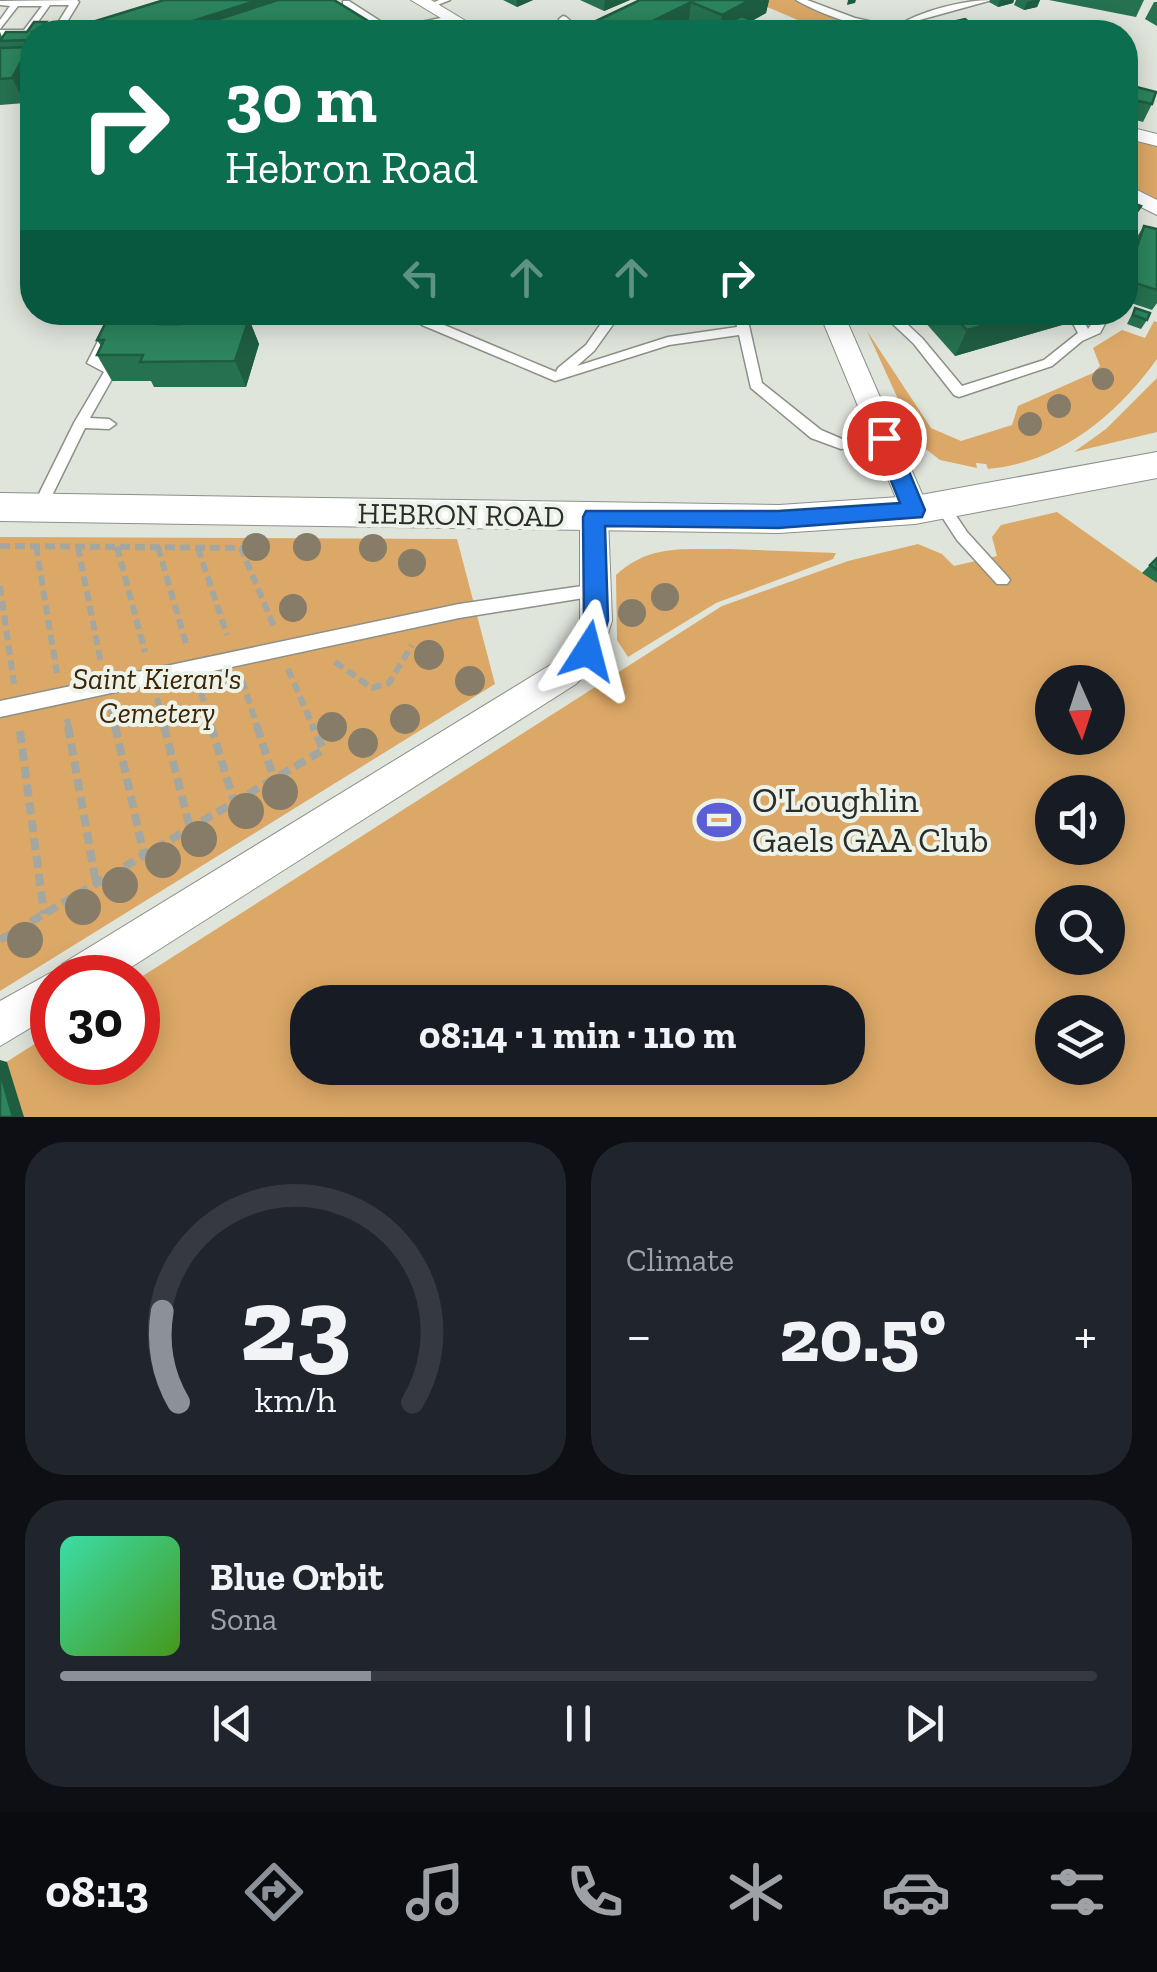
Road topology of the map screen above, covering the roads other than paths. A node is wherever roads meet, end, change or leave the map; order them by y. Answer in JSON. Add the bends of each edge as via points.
{"nodes":[{"id":1,"x":800,"y":0,"type":"edge"},
{"id":2,"x":988,"y":0,"type":"edge"},
{"id":3,"x":432,"y":2,"type":"edge"},
{"id":4,"x":0,"y":3,"type":"edge"},
{"id":5,"x":48,"y":3,"type":"junction"},
{"id":6,"x":346,"y":3,"type":"edge"},
{"id":7,"x":16,"y":4,"type":"junction"},
{"id":8,"x":451,"y":19,"type":"joint"},
{"id":9,"x":36,"y":20,"type":"edge"},
{"id":10,"x":64,"y":20,"type":"edge"},
{"id":11,"x":371,"y":20,"type":"edge"},
{"id":12,"x":446,"y":20,"type":"edge"},
{"id":13,"x":854,"y":20,"type":"edge"},
{"id":14,"x":912,"y":20,"type":"edge"},
{"id":15,"x":0,"y":30,"type":"edge"},
{"id":16,"x":433,"y":325,"type":"edge"},
{"id":17,"x":607,"y":325,"type":"edge"},
{"id":18,"x":743,"y":325,"type":"edge"},
{"id":19,"x":838,"y":325,"type":"edge"},
{"id":20,"x":900,"y":325,"type":"edge"},
{"id":21,"x":1077,"y":325,"type":"edge"},
{"id":22,"x":1098,"y":325,"type":"edge"},
{"id":23,"x":744,"y":330,"type":"junction"},
{"id":24,"x":122,"y":332,"type":"edge"},
{"id":25,"x":1087,"y":334,"type":"junction"},
{"id":26,"x":554,"y":377,"type":"junction"},
{"id":27,"x":81,"y":423,"type":"junction"},
{"id":28,"x":109,"y":424,"type":"dead end"},
{"id":29,"x":884,"y":438,"type":"junction"},
{"id":30,"x":1157,"y":465,"type":"edge"},
{"id":31,"x":0,"y":508,"type":"edge"},
{"id":32,"x":39,"y":508,"type":"junction"},
{"id":33,"x":928,"y":508,"type":"junction"},
{"id":34,"x":594,"y":517,"type":"junction"},
{"id":35,"x":1002,"y":580,"type":"dead end"},
{"id":36,"x":596,"y":590,"type":"junction"},
{"id":37,"x":8,"y":707,"type":"edge"},
{"id":38,"x":113,"y":955,"type":"edge"},
{"id":39,"x":30,"y":1006,"type":"edge"},
{"id":40,"x":0,"y":1024,"type":"edge"}],
"edges":[{"from":1,"to":13,"type":"lane"},
{"from":2,"to":14,"type":"lane"},
{"from":3,"to":8,"type":"street"},
{"from":4,"to":7,"type":"lane"},
{"from":5,"to":7,"type":"lane"},
{"from":5,"to":9,"type":"lane"},
{"from":5,"to":10,"type":"lane","via":[[75,2]]},
{"from":6,"to":11,"type":"lane"},
{"from":7,"to":15,"type":"lane"},
{"from":8,"to":12,"type":"lane"},
{"from":16,"to":26,"type":"lane"},
{"from":17,"to":26,"type":"lane"},
{"from":18,"to":23,"type":"lane"},
{"from":19,"to":29,"type":"street"},
{"from":20,"to":25,"type":"lane","via":[[959,392],[1048,363]]},
{"from":21,"to":25,"type":"lane"},
{"from":22,"to":25,"type":"lane"},
{"from":23,"to":26,"type":"lane","via":[[668,341]]},
{"from":23,"to":29,"type":"lane","via":[[756,384],[816,434],[841,444]]},
{"from":24,"to":27,"type":"lane","via":[[107,334],[93,363],[110,370]]},
{"from":27,"to":28,"type":"lane"},
{"from":27,"to":32,"type":"lane"},
{"from":29,"to":33,"type":"street"},
{"from":30,"to":33,"type":"street","name":"HEBRON ROAD"},
{"from":31,"to":32,"type":"street","name":"HEBRON ROAD"},
{"from":32,"to":34,"type":"street","name":"HEBRON ROAD"},
{"from":33,"to":34,"type":"street","name":"HEBRON ROAD","via":[[778,520]]},
{"from":33,"to":35,"type":"lane"},
{"from":34,"to":36,"type":"street"},
{"from":36,"to":37,"type":"lane","via":[[416,620]]},
{"from":36,"to":38,"type":"street","via":[[588,651],[564,674]]},
{"from":39,"to":40,"type":"street"}]}
